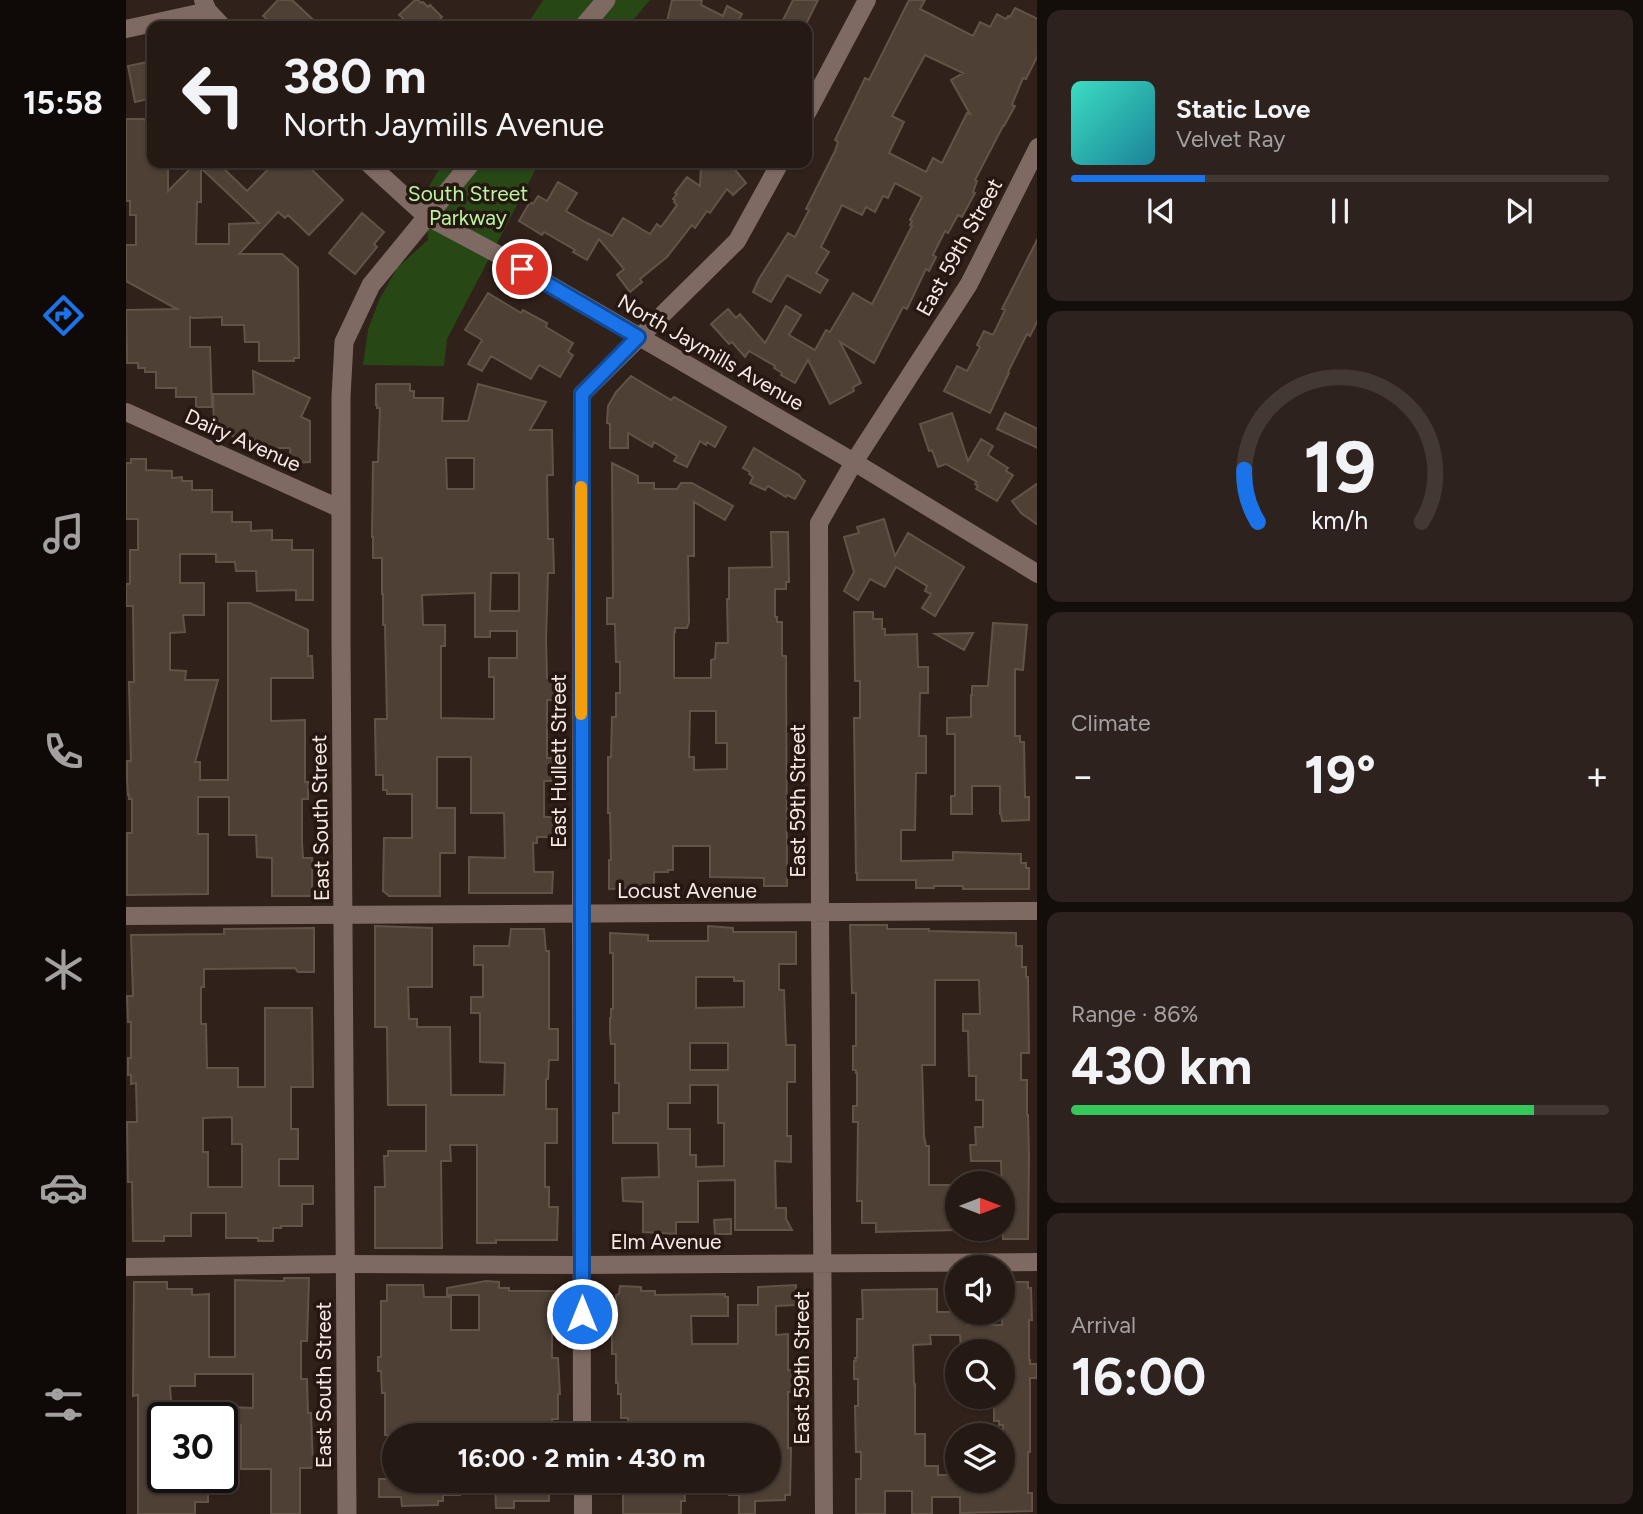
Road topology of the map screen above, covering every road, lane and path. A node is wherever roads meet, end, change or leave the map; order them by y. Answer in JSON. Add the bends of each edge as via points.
{"nodes":[{"id":1,"x":606,"y":0,"type":"edge"},
{"id":2,"x":867,"y":0,"type":"edge"},
{"id":3,"x":206,"y":5,"type":"edge"},
{"id":4,"x":153,"y":21,"type":"edge"},
{"id":5,"x":218,"y":21,"type":"edge"},
{"id":6,"x":588,"y":21,"type":"edge"},
{"id":7,"x":147,"y":23,"type":"edge"},
{"id":8,"x":126,"y":29,"type":"edge"},
{"id":9,"x":812,"y":104,"type":"edge"},
{"id":10,"x":1037,"y":149,"type":"edge"},
{"id":11,"x":373,"y":168,"type":"edge"},
{"id":12,"x":467,"y":168,"type":"edge"},
{"id":13,"x":777,"y":168,"type":"edge"},
{"id":14,"x":426,"y":216,"type":"junction"},
{"id":15,"x":638,"y":337,"type":"junction"},
{"id":16,"x":126,"y":412,"type":"edge"},
{"id":17,"x":854,"y":462,"type":"junction"},
{"id":18,"x":341,"y":509,"type":"junction"},
{"id":19,"x":1037,"y":573,"type":"edge"},
{"id":20,"x":1037,"y":912,"type":"edge"},
{"id":21,"x":820,"y":913,"type":"junction"},
{"id":22,"x":581,"y":914,"type":"junction"},
{"id":23,"x":344,"y":915,"type":"junction"},
{"id":24,"x":126,"y":916,"type":"edge"},
{"id":25,"x":1037,"y":1262,"type":"edge"},
{"id":26,"x":824,"y":1263,"type":"junction"},
{"id":27,"x":345,"y":1264,"type":"junction"},
{"id":28,"x":581,"y":1265,"type":"junction"},
{"id":29,"x":126,"y":1267,"type":"edge"},
{"id":30,"x":582,"y":1423,"type":"edge"},
{"id":31,"x":583,"y":1493,"type":"edge"},
{"id":32,"x":347,"y":1514,"type":"edge"},
{"id":33,"x":583,"y":1514,"type":"edge"},
{"id":34,"x":824,"y":1514,"type":"edge"}],
"edges":[{"from":1,"to":6,"type":"street"},
{"from":2,"to":9,"type":"street"},
{"from":3,"to":4,"type":"street"},
{"from":3,"to":5,"type":"street"},
{"from":7,"to":8,"type":"street"},
{"from":10,"to":17,"type":"street","name":"East 59th Street","via":[[969,284]]},
{"from":11,"to":14,"type":"street","name":"North Jaymills Avenue"},
{"from":12,"to":14,"type":"street","name":"East South Street"},
{"from":13,"to":15,"type":"street","name":"East Hullett Street","via":[[737,241]]},
{"from":14,"to":15,"type":"street","name":"North Jaymills Avenue"},
{"from":14,"to":18,"type":"street","name":"East South Street","via":[[370,285],[344,342]]},
{"from":15,"to":17,"type":"street","name":"North Jaymills Avenue"},
{"from":15,"to":22,"type":"street","name":"East Hullett Street","via":[[582,394]]},
{"from":16,"to":18,"type":"street","name":"Dairy Avenue"},
{"from":17,"to":19,"type":"street","name":"North Jaymills Avenue"},
{"from":17,"to":21,"type":"street","name":"East 59th Street","via":[[819,523]]},
{"from":18,"to":23,"type":"street","name":"East South Street"},
{"from":20,"to":21,"type":"street","name":"Locust Avenue"},
{"from":21,"to":22,"type":"street","name":"Locust Avenue"},
{"from":21,"to":26,"type":"street","name":"East 59th Street"},
{"from":22,"to":23,"type":"street","name":"Locust Avenue"},
{"from":22,"to":28,"type":"street","name":"East Hullett Street"},
{"from":23,"to":24,"type":"street","name":"Locust Avenue"},
{"from":23,"to":27,"type":"street","name":"East South Street"},
{"from":25,"to":26,"type":"street","name":"Elm Avenue"},
{"from":26,"to":28,"type":"street","name":"Elm Avenue"},
{"from":26,"to":34,"type":"street","name":"East 59th Street"},
{"from":27,"to":28,"type":"street","name":"Elm Avenue"},
{"from":27,"to":29,"type":"street","name":"Elm Avenue"},
{"from":27,"to":32,"type":"street","name":"East South Street"},
{"from":28,"to":30,"type":"street","name":"East Hullett Street"},
{"from":31,"to":33,"type":"street"}]}
